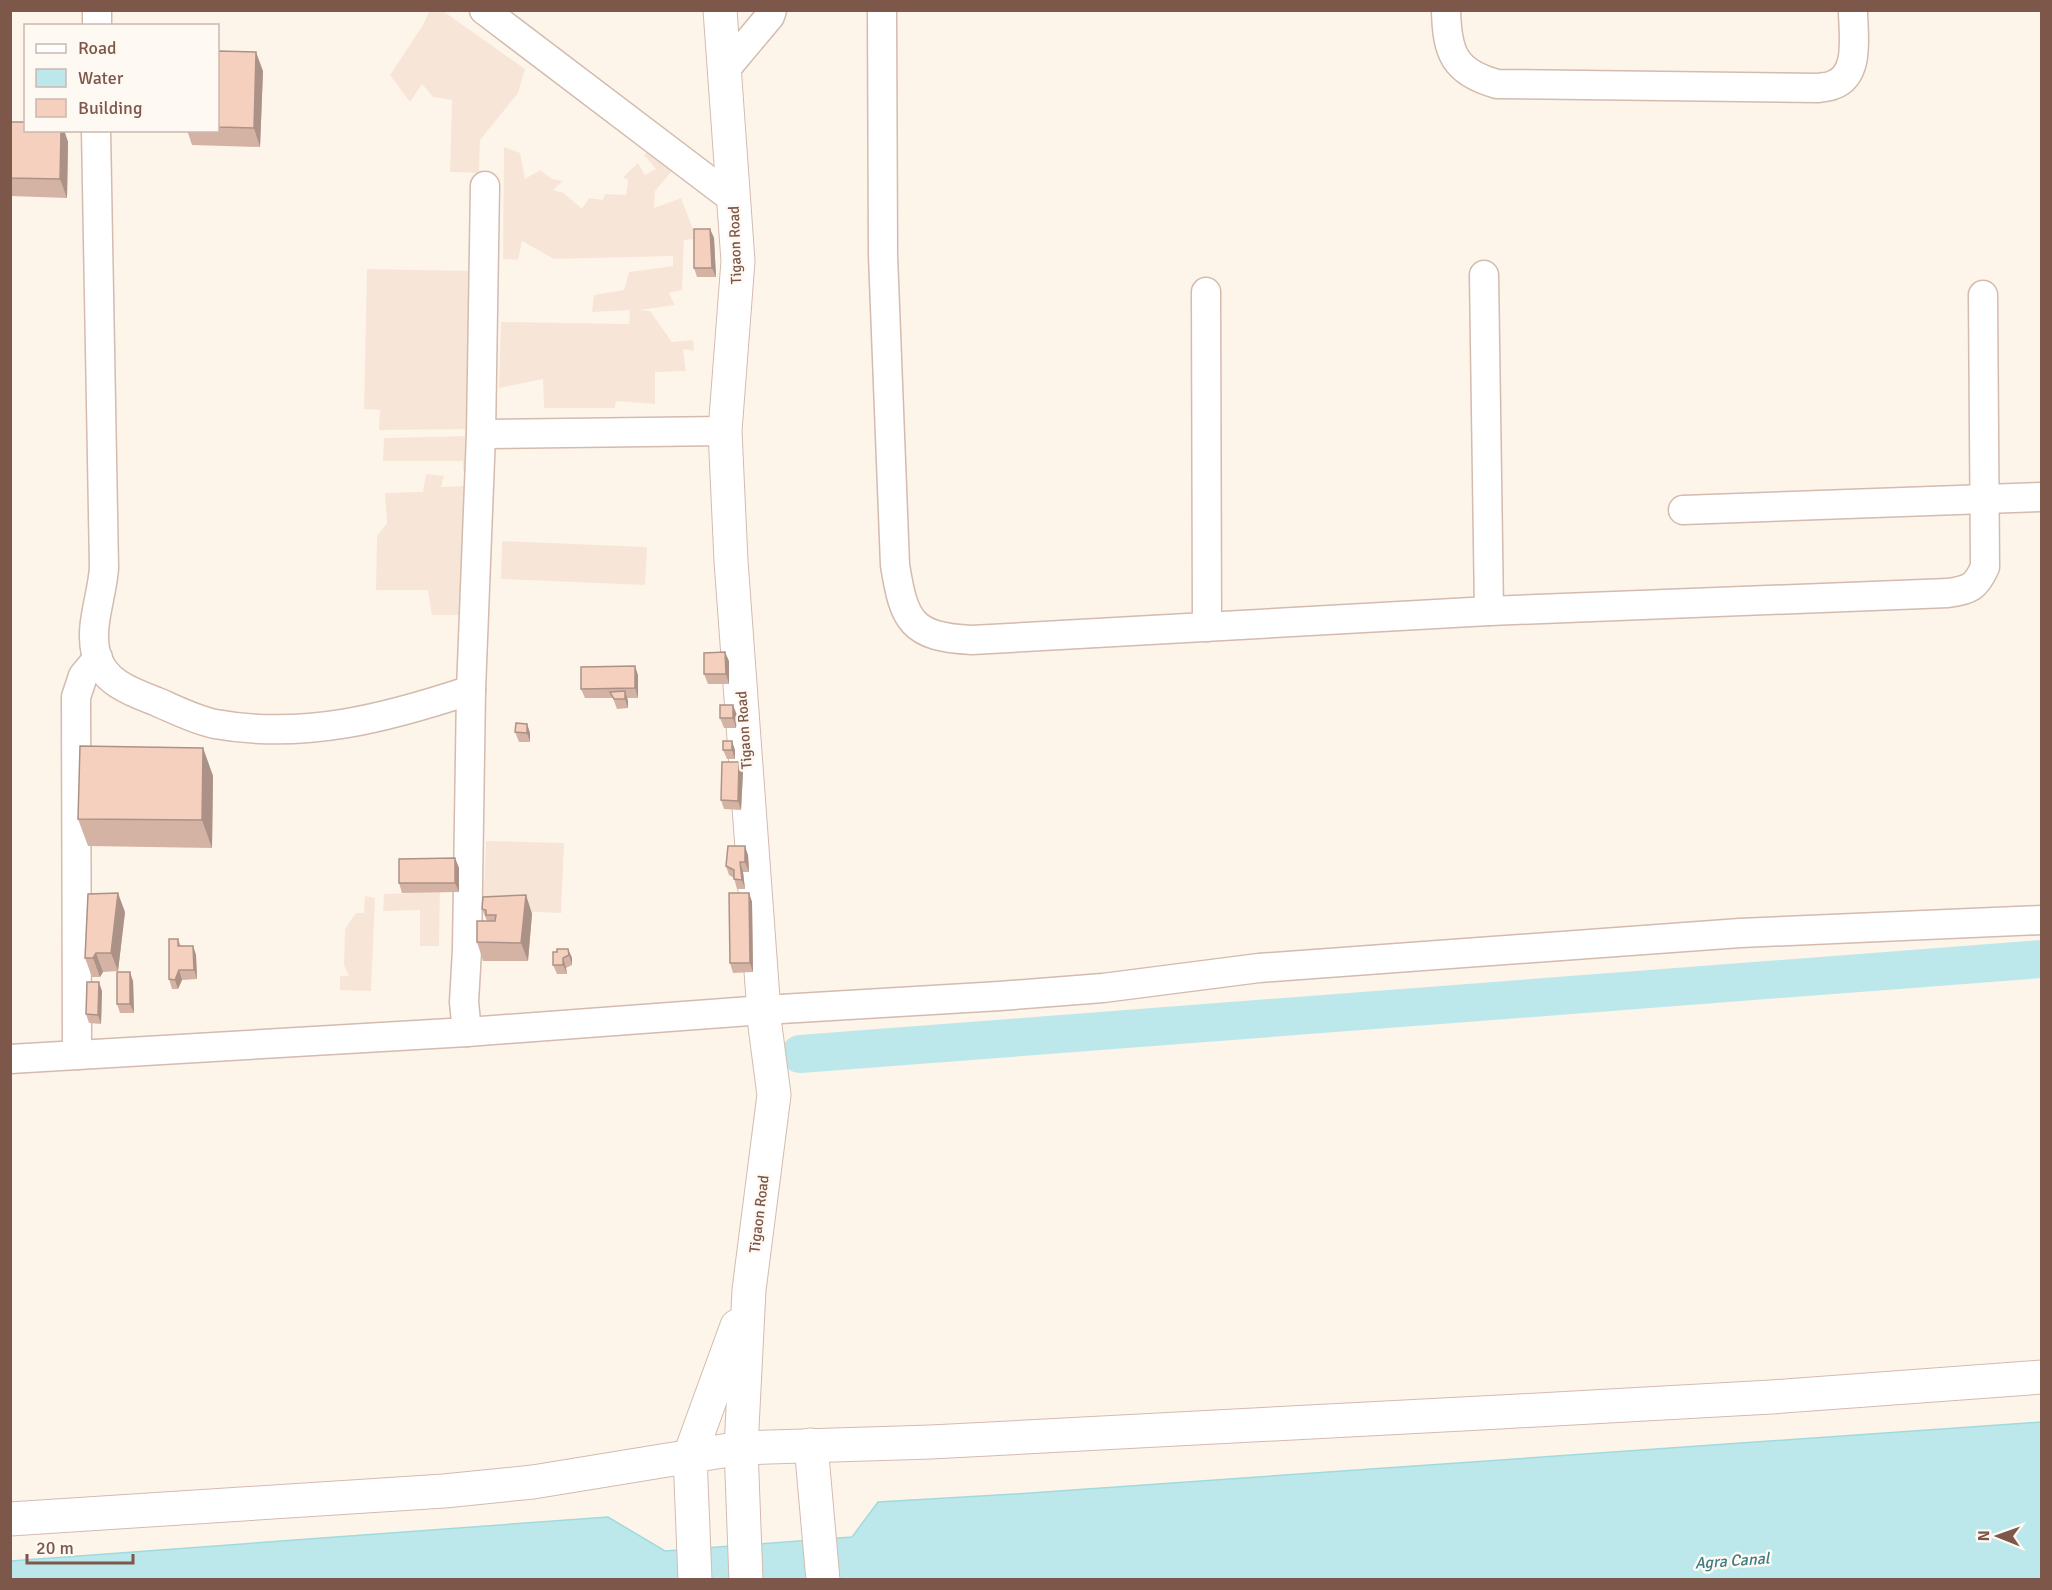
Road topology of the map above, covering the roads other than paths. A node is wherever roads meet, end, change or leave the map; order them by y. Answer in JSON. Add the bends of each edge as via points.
{"nodes":[{"id":1,"x":484,"y":10,"type":"edge"},
{"id":2,"x":720,"y":10,"type":"edge"},
{"id":3,"x":772,"y":10,"type":"edge"},
{"id":4,"x":882,"y":10,"type":"edge"},
{"id":5,"x":1446,"y":10,"type":"edge"},
{"id":6,"x":1853,"y":10,"type":"edge"},
{"id":7,"x":724,"y":71,"type":"junction"},
{"id":8,"x":96,"y":132,"type":"edge"},
{"id":9,"x":485,"y":186,"type":"dead end"},
{"id":10,"x":733,"y":199,"type":"junction"},
{"id":11,"x":1484,"y":275,"type":"dead end"},
{"id":12,"x":1206,"y":292,"type":"dead end"},
{"id":13,"x":1983,"y":295,"type":"dead end"},
{"id":14,"x":725,"y":431,"type":"junction"},
{"id":15,"x":482,"y":434,"type":"junction"},
{"id":16,"x":2042,"y":497,"type":"edge"},
{"id":17,"x":1985,"y":498,"type":"junction"},
{"id":18,"x":1683,"y":510,"type":"dead end"},
{"id":19,"x":1489,"y":611,"type":"junction"},
{"id":20,"x":1207,"y":627,"type":"junction"},
{"id":21,"x":98,"y":658,"type":"junction"},
{"id":22,"x":471,"y":690,"type":"junction"},
{"id":23,"x":2042,"y":920,"type":"edge"},
{"id":24,"x":765,"y":1018,"type":"junction"},
{"id":25,"x":467,"y":1032,"type":"junction"},
{"id":26,"x":77,"y":1055,"type":"junction"},
{"id":27,"x":10,"y":1059,"type":"edge"},
{"id":28,"x":749,"y":1290,"type":"junction"},
{"id":29,"x":2042,"y":1377,"type":"edge"},
{"id":30,"x":811,"y":1445,"type":"junction"},
{"id":31,"x":742,"y":1459,"type":"junction"},
{"id":32,"x":690,"y":1465,"type":"junction"},
{"id":33,"x":10,"y":1520,"type":"edge"},
{"id":34,"x":695,"y":1580,"type":"edge"},
{"id":35,"x":746,"y":1580,"type":"edge"},
{"id":36,"x":823,"y":1580,"type":"edge"}],
"edges":[{"from":1,"to":10,"type":"street"},
{"from":2,"to":7,"type":"street","name":"Tigaon Road"},
{"from":3,"to":7,"type":"street"},
{"from":4,"to":20,"type":"street","via":[[883,255],[895,565],[900,598],[911,621],[948,639],[972,640]]},
{"from":5,"to":6,"type":"street","via":[[1447,34],[1456,61],[1467,73],[1497,84],[1819,88],[1834,85],[1852,65]]},
{"from":7,"to":10,"type":"street","name":"Tigaon Road"},
{"from":8,"to":21,"type":"street","via":[[104,556],[93,631]]},
{"from":9,"to":15,"type":"street"},
{"from":10,"to":14,"type":"street","name":"Tigaon Road","via":[[738,261]]},
{"from":11,"to":19,"type":"street"},
{"from":12,"to":20,"type":"street"},
{"from":13,"to":17,"type":"street"},
{"from":14,"to":15,"type":"street"},
{"from":14,"to":24,"type":"street","name":"Tigaon Road","via":[[730,561]]},
{"from":15,"to":22,"type":"street"},
{"from":16,"to":17,"type":"street"},
{"from":17,"to":18,"type":"street"},
{"from":17,"to":19,"type":"street","via":[[1985,567],[1978,582],[1966,591]]},
{"from":19,"to":20,"type":"street"},
{"from":21,"to":22,"type":"street","via":[[117,684],[136,694],[213,724],[267,729],[327,727],[374,719]]},
{"from":21,"to":26,"type":"street","via":[[83,676],[76,697]]},
{"from":22,"to":25,"type":"street","via":[[464,1002]]},
{"from":23,"to":24,"type":"street","via":[[1728,934],[1259,968],[1092,989]]},
{"from":24,"to":25,"type":"street"},
{"from":24,"to":28,"type":"street","name":"Tigaon Road","via":[[774,1095]]},
{"from":25,"to":26,"type":"street"},
{"from":26,"to":27,"type":"street"},
{"from":28,"to":31,"type":"street","name":"Tigaon Road"},
{"from":28,"to":32,"type":"street"},
{"from":29,"to":30,"type":"street","via":[[1500,1412]]},
{"from":30,"to":31,"type":"street"},
{"from":30,"to":36,"type":"street"},
{"from":31,"to":32,"type":"street"},
{"from":31,"to":35,"type":"street","name":"Tigaon Road"},
{"from":32,"to":33,"type":"street","via":[[331,1500]]},
{"from":32,"to":34,"type":"street"}]}
